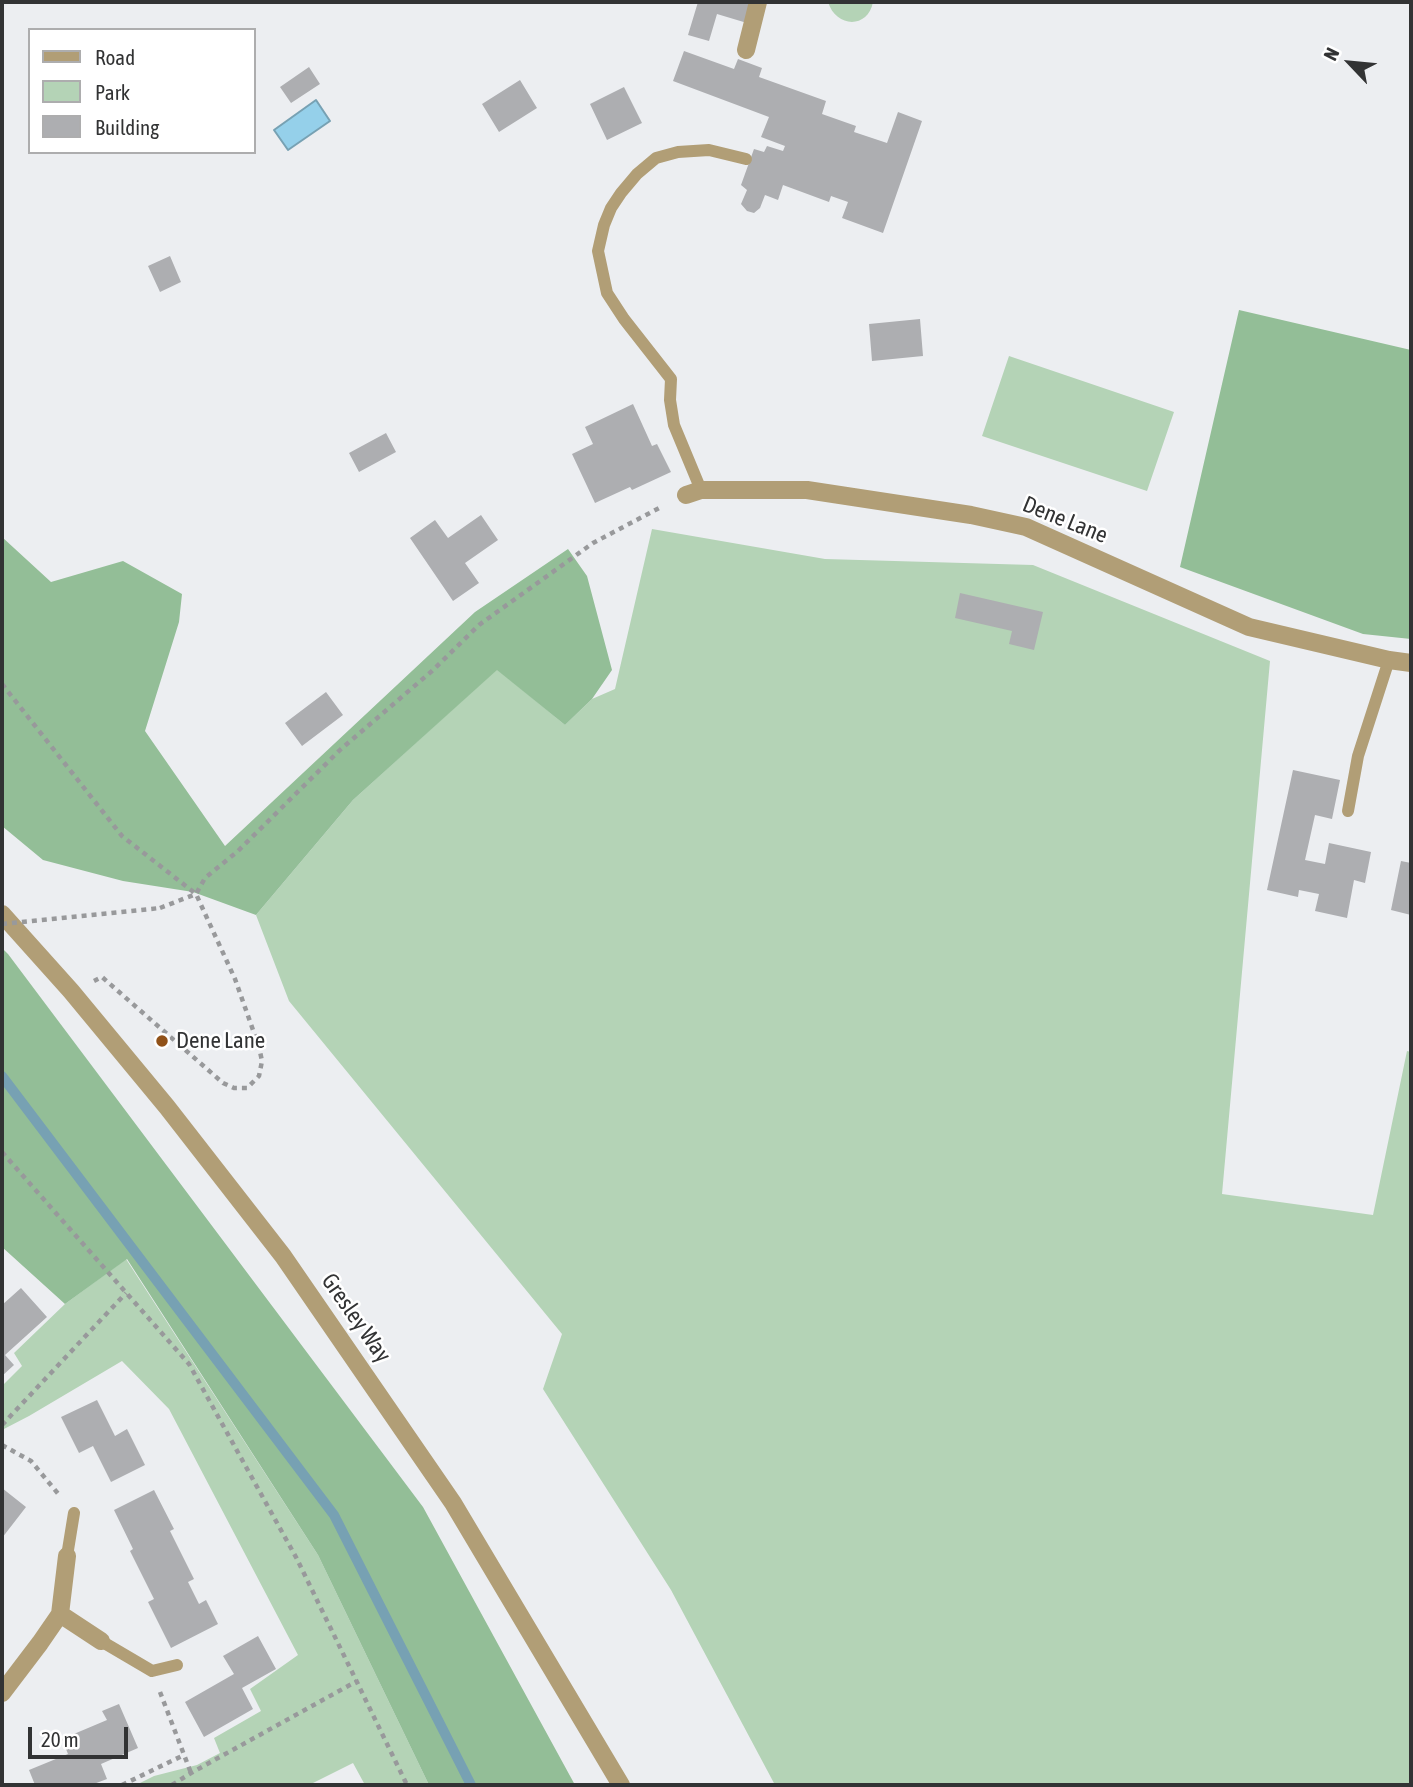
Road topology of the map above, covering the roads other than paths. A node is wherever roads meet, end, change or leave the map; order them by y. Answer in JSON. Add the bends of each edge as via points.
{"nodes":[{"id":1,"x":758,"y":2,"type":"edge"},
{"id":2,"x":746,"y":50,"type":"dead end"},
{"id":3,"x":746,"y":159,"type":"dead end"},
{"id":4,"x":694,"y":492,"type":"joint"},
{"id":5,"x":1388,"y":660,"type":"junction"},
{"id":6,"x":1411,"y":663,"type":"edge"},
{"id":7,"x":1348,"y":811,"type":"dead end"},
{"id":8,"x":2,"y":914,"type":"edge"},
{"id":9,"x":74,"y":1513,"type":"road end"},
{"id":10,"x":68,"y":1556,"type":"joint"},
{"id":11,"x":60,"y":1614,"type":"junction"},
{"id":12,"x":101,"y":1641,"type":"joint"},
{"id":13,"x":177,"y":1665,"type":"dead end"},
{"id":14,"x":2,"y":1693,"type":"edge"},
{"id":15,"x":621,"y":1785,"type":"edge"}],
"edges":[{"from":1,"to":2,"type":"street"},
{"from":3,"to":4,"type":"lane","via":[[709,150],[656,158],[611,208],[598,251],[607,293],[671,379],[674,425]]},
{"from":4,"to":5,"type":"street","name":"Dene Lane","via":[[807,490],[1026,527],[1249,627]]},
{"from":5,"to":6,"type":"street","name":"Dene Lane"},
{"from":5,"to":7,"type":"lane","via":[[1358,756]]},
{"from":8,"to":15,"type":"street","name":"Gresley Way","via":[[167,1107],[283,1256],[453,1503]]},
{"from":9,"to":10,"type":"lane"},
{"from":10,"to":11,"type":"street"},
{"from":11,"to":12,"type":"street"},
{"from":11,"to":14,"type":"street"},
{"from":12,"to":13,"type":"lane","via":[[152,1671]]}]}
